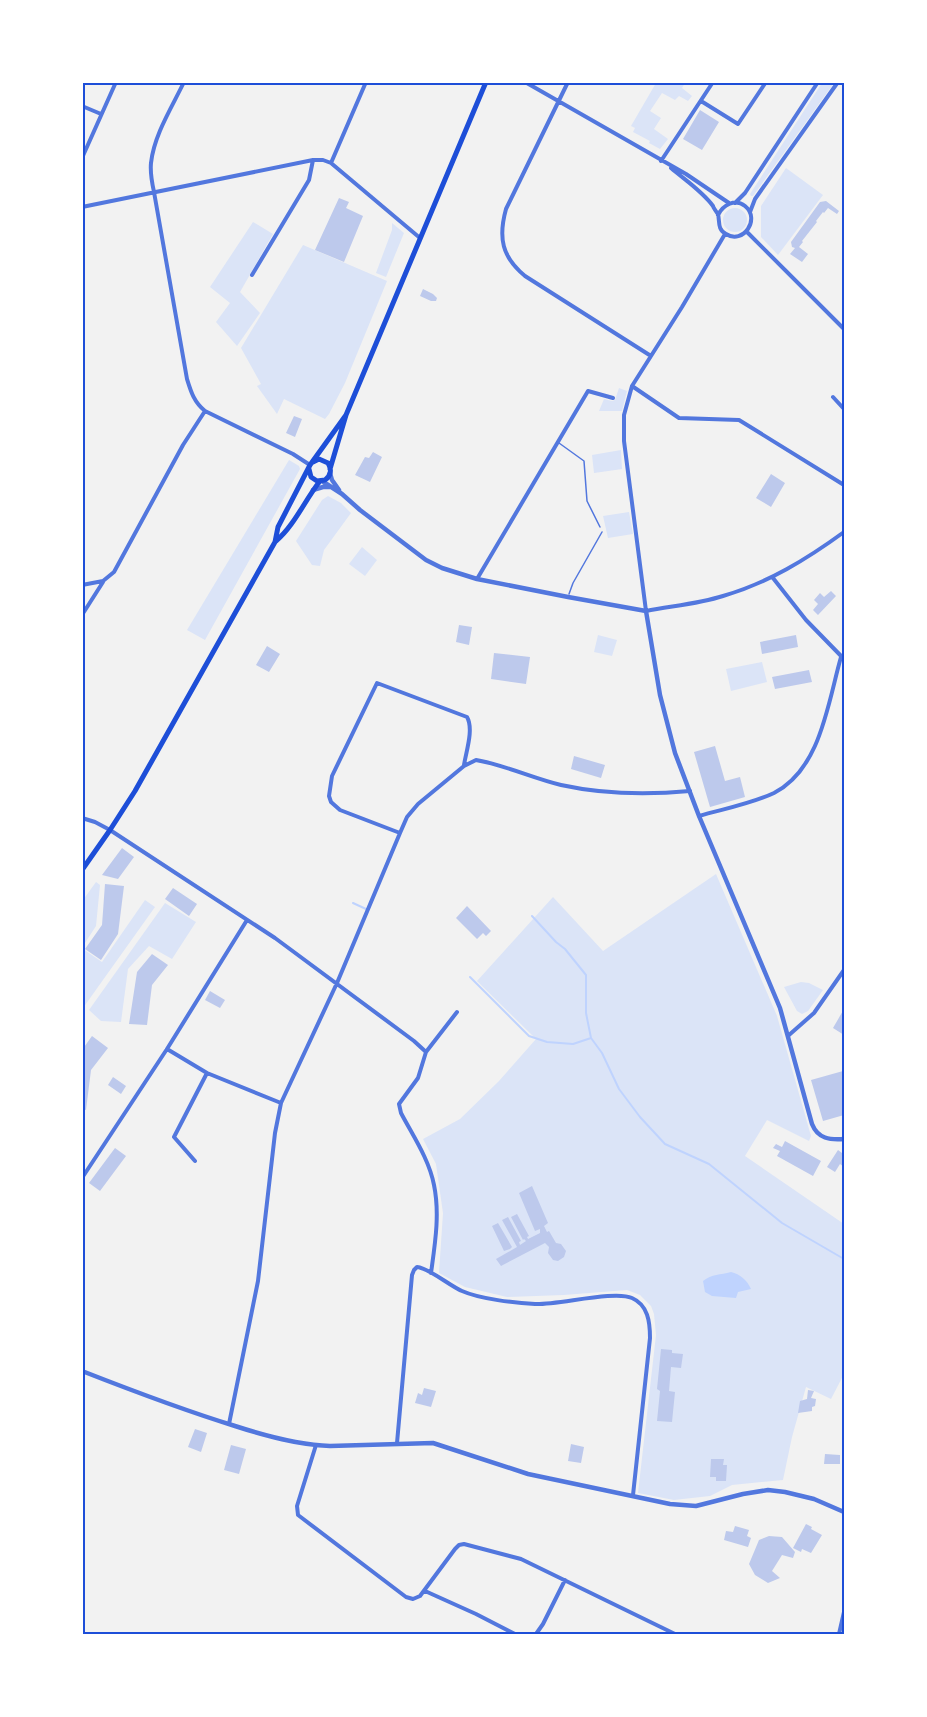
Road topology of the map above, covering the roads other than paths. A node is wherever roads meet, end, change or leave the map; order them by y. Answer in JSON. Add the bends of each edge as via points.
{"nodes":[{"id":1,"x":116,"y":82,"type":"edge"},
{"id":2,"x":184,"y":82,"type":"edge"},
{"id":3,"x":366,"y":82,"type":"edge"},
{"id":4,"x":486,"y":82,"type":"edge"},
{"id":5,"x":525,"y":82,"type":"edge"},
{"id":6,"x":568,"y":82,"type":"edge"},
{"id":7,"x":713,"y":82,"type":"edge"},
{"id":8,"x":766,"y":82,"type":"edge"},
{"id":9,"x":818,"y":82,"type":"edge"},
{"id":10,"x":838,"y":82,"type":"edge"},
{"id":11,"x":701,"y":101,"type":"junction"},
{"id":12,"x":559,"y":102,"type":"junction"},
{"id":13,"x":82,"y":106,"type":"edge"},
{"id":14,"x":101,"y":115,"type":"junction"},
{"id":15,"x":82,"y":158,"type":"edge"},
{"id":16,"x":314,"y":160,"type":"junction"},
{"id":17,"x":662,"y":161,"type":"junction"},
{"id":18,"x":331,"y":163,"type":"junction"},
{"id":19,"x":82,"y":175,"type":"edge"},
{"id":20,"x":82,"y":180,"type":"edge"},
{"id":21,"x":154,"y":192,"type":"junction"},
{"id":22,"x":732,"y":203,"type":"junction"},
{"id":23,"x":82,"y":207,"type":"edge"},
{"id":24,"x":750,"y":212,"type":"junction"},
{"id":25,"x":718,"y":215,"type":"junction"},
{"id":26,"x":747,"y":232,"type":"junction"},
{"id":27,"x":725,"y":234,"type":"junction"},
{"id":28,"x":420,"y":238,"type":"junction"},
{"id":29,"x":252,"y":275,"type":"dead end"},
{"id":30,"x":844,"y":329,"type":"edge"},
{"id":31,"x":651,"y":356,"type":"junction"},
{"id":32,"x":632,"y":386,"type":"junction"},
{"id":33,"x":833,"y":397,"type":"dead end"},
{"id":34,"x":613,"y":398,"type":"dead end"},
{"id":35,"x":844,"y":409,"type":"edge"},
{"id":36,"x":205,"y":411,"type":"junction"},
{"id":37,"x":346,"y":415,"type":"junction"},
{"id":38,"x":558,"y":442,"type":"junction"},
{"id":39,"x":311,"y":465,"type":"junction"},
{"id":40,"x":330,"y":471,"type":"junction"},
{"id":41,"x":321,"y":481,"type":"junction"},
{"id":42,"x":844,"y":485,"type":"edge"},
{"id":43,"x":333,"y":488,"type":"junction"},
{"id":44,"x":313,"y":490,"type":"junction"},
{"id":45,"x":342,"y":494,"type":"junction"},
{"id":46,"x":600,"y":527,"type":"dead end"},
{"id":47,"x":602,"y":532,"type":"dead end"},
{"id":48,"x":844,"y":532,"type":"edge"},
{"id":49,"x":275,"y":542,"type":"junction"},
{"id":50,"x":773,"y":578,"type":"junction"},
{"id":51,"x":477,"y":579,"type":"junction"},
{"id":52,"x":104,"y":581,"type":"junction"},
{"id":53,"x":82,"y":585,"type":"edge"},
{"id":54,"x":568,"y":597,"type":"junction"},
{"id":55,"x":646,"y":611,"type":"junction"},
{"id":56,"x":82,"y":615,"type":"edge"},
{"id":57,"x":843,"y":658,"type":"edge"},
{"id":58,"x":464,"y":766,"type":"junction"},
{"id":59,"x":690,"y":791,"type":"junction"},
{"id":60,"x":699,"y":816,"type":"junction"},
{"id":61,"x":82,"y":818,"type":"edge"},
{"id":62,"x":110,"y":831,"type":"junction"},
{"id":63,"x":400,"y":833,"type":"junction"},
{"id":64,"x":82,"y":870,"type":"edge"},
{"id":65,"x":247,"y":920,"type":"junction"},
{"id":66,"x":844,"y":970,"type":"edge"},
{"id":67,"x":337,"y":983,"type":"junction"},
{"id":68,"x":457,"y":1012,"type":"dead end"},
{"id":69,"x":789,"y":1035,"type":"junction"},
{"id":70,"x":167,"y":1049,"type":"junction"},
{"id":71,"x":426,"y":1052,"type":"junction"},
{"id":72,"x":207,"y":1073,"type":"junction"},
{"id":73,"x":281,"y":1103,"type":"junction"},
{"id":74,"x":844,"y":1139,"type":"edge"},
{"id":75,"x":195,"y":1161,"type":"dead end"},
{"id":76,"x":82,"y":1178,"type":"edge"},
{"id":77,"x":431,"y":1273,"type":"junction"},
{"id":78,"x":82,"y":1371,"type":"edge"},
{"id":79,"x":229,"y":1424,"type":"junction"},
{"id":80,"x":397,"y":1443,"type":"junction"},
{"id":81,"x":316,"y":1445,"type":"junction"},
{"id":82,"x":633,"y":1495,"type":"junction"},
{"id":83,"x":844,"y":1512,"type":"edge"},
{"id":84,"x":565,"y":1580,"type":"junction"},
{"id":85,"x":425,"y":1591,"type":"junction"},
{"id":86,"x":844,"y":1612,"type":"edge"},
{"id":87,"x":515,"y":1635,"type":"edge"},
{"id":88,"x":536,"y":1635,"type":"edge"},
{"id":89,"x":675,"y":1635,"type":"edge"},
{"id":90,"x":839,"y":1635,"type":"edge"}],
"edges":[{"from":1,"to":14,"type":"street"},
{"from":2,"to":21,"type":"street","via":[[154,149]]},
{"from":3,"to":18,"type":"street"},
{"from":4,"to":28,"type":"main road"},
{"from":5,"to":12,"type":"street"},
{"from":6,"to":12,"type":"street"},
{"from":7,"to":11,"type":"street"},
{"from":8,"to":11,"type":"street","via":[[738,124]]},
{"from":9,"to":22,"type":"street","via":[[745,193]]},
{"from":10,"to":24,"type":"street","via":[[755,199]]},
{"from":11,"to":17,"type":"street"},
{"from":12,"to":17,"type":"street"},
{"from":12,"to":31,"type":"street","via":[[506,209],[503,246],[514,267],[525,276]]},
{"from":13,"to":14,"type":"street"},
{"from":14,"to":15,"type":"street"},
{"from":16,"to":18,"type":"street"},
{"from":16,"to":21,"type":"street"},
{"from":16,"to":29,"type":"street","via":[[309,180]]},
{"from":17,"to":22,"type":"street"},
{"from":17,"to":25,"type":"street","via":[[709,201]]},
{"from":18,"to":28,"type":"street"},
{"from":19,"to":20,"type":"street"},
{"from":21,"to":23,"type":"street"},
{"from":21,"to":36,"type":"street","via":[[187,379],[195,400]]},
{"from":22,"to":24,"type":"street","via":[[745,206]]},
{"from":22,"to":25,"type":"street"},
{"from":24,"to":26,"type":"street","via":[[752,220]]},
{"from":25,"to":27,"type":"street"},
{"from":26,"to":27,"type":"street","via":[[736,237]]},
{"from":26,"to":30,"type":"street"},
{"from":27,"to":31,"type":"street"},
{"from":28,"to":37,"type":"main road"},
{"from":31,"to":32,"type":"street"},
{"from":32,"to":42,"type":"street","via":[[679,418],[739,420]]},
{"from":32,"to":55,"type":"street","via":[[624,428]]},
{"from":33,"to":35,"type":"street"},
{"from":34,"to":38,"type":"street","via":[[588,391]]},
{"from":36,"to":39,"type":"street"},
{"from":36,"to":52,"type":"street","via":[[114,572]]},
{"from":37,"to":39,"type":"main road"},
{"from":37,"to":40,"type":"main road"},
{"from":38,"to":46,"type":"lane","via":[[584,461],[587,501]]},
{"from":38,"to":51,"type":"street"},
{"from":39,"to":40,"type":"main road","via":[[319,459],[325,461]]},
{"from":39,"to":41,"type":"main road","via":[[311,477]]},
{"from":39,"to":49,"type":"main road","via":[[278,527]]},
{"from":40,"to":41,"type":"main road","via":[[327,479]]},
{"from":40,"to":45,"type":"street"},
{"from":41,"to":43,"type":"street"},
{"from":41,"to":44,"type":"main road"},
{"from":43,"to":44,"type":"street"},
{"from":43,"to":45,"type":"street"},
{"from":44,"to":49,"type":"main road"},
{"from":45,"to":51,"type":"street","via":[[426,560]]},
{"from":47,"to":54,"type":"lane"},
{"from":48,"to":50,"type":"street"},
{"from":49,"to":62,"type":"main road"},
{"from":50,"to":55,"type":"street","via":[[722,597]]},
{"from":50,"to":57,"type":"street"},
{"from":51,"to":54,"type":"street"},
{"from":52,"to":53,"type":"street"},
{"from":52,"to":56,"type":"street"},
{"from":54,"to":55,"type":"street"},
{"from":55,"to":59,"type":"street","via":[[660,695]]},
{"from":57,"to":60,"type":"street","via":[[820,733],[795,776],[766,796]]},
{"from":58,"to":59,"type":"street","via":[[482,762],[560,784],[599,790],[650,794]]},
{"from":58,"to":63,"type":"street","via":[[418,804]]},
{"from":58,"to":63,"type":"street","via":[[470,730],[467,717],[377,683],[332,777],[329,796],[340,810]]},
{"from":59,"to":60,"type":"street"},
{"from":60,"to":69,"type":"street"},
{"from":61,"to":62,"type":"street"},
{"from":62,"to":64,"type":"main road"},
{"from":62,"to":65,"type":"street"},
{"from":63,"to":67,"type":"street"},
{"from":65,"to":67,"type":"street"},
{"from":65,"to":70,"type":"street"},
{"from":66,"to":69,"type":"street","via":[[814,1013]]},
{"from":67,"to":71,"type":"street"},
{"from":67,"to":73,"type":"street"},
{"from":68,"to":71,"type":"street"},
{"from":69,"to":74,"type":"street","via":[[816,1133],[824,1138]]},
{"from":70,"to":72,"type":"street"},
{"from":70,"to":76,"type":"street"},
{"from":71,"to":77,"type":"street","via":[[418,1078],[399,1104],[434,1183],[437,1215]]},
{"from":72,"to":73,"type":"street"},
{"from":72,"to":75,"type":"street","via":[[174,1137]]},
{"from":73,"to":79,"type":"street","via":[[258,1281]]},
{"from":77,"to":80,"type":"street","via":[[417,1267],[412,1275]]},
{"from":77,"to":82,"type":"street","via":[[473,1295],[510,1301],[549,1304],[630,1297],[642,1305],[649,1318],[650,1338]]},
{"from":78,"to":79,"type":"street"},
{"from":79,"to":81,"type":"street"},
{"from":80,"to":81,"type":"street"},
{"from":80,"to":82,"type":"street","via":[[433,1443],[528,1474]]},
{"from":81,"to":85,"type":"street","via":[[296,1508],[298,1515],[406,1597],[416,1599]]},
{"from":82,"to":83,"type":"street","via":[[696,1506],[768,1490],[814,1499]]},
{"from":84,"to":85,"type":"street","via":[[521,1559],[462,1544]]},
{"from":84,"to":88,"type":"street"},
{"from":84,"to":89,"type":"street"},
{"from":85,"to":87,"type":"street"},
{"from":86,"to":90,"type":"street"}]}
